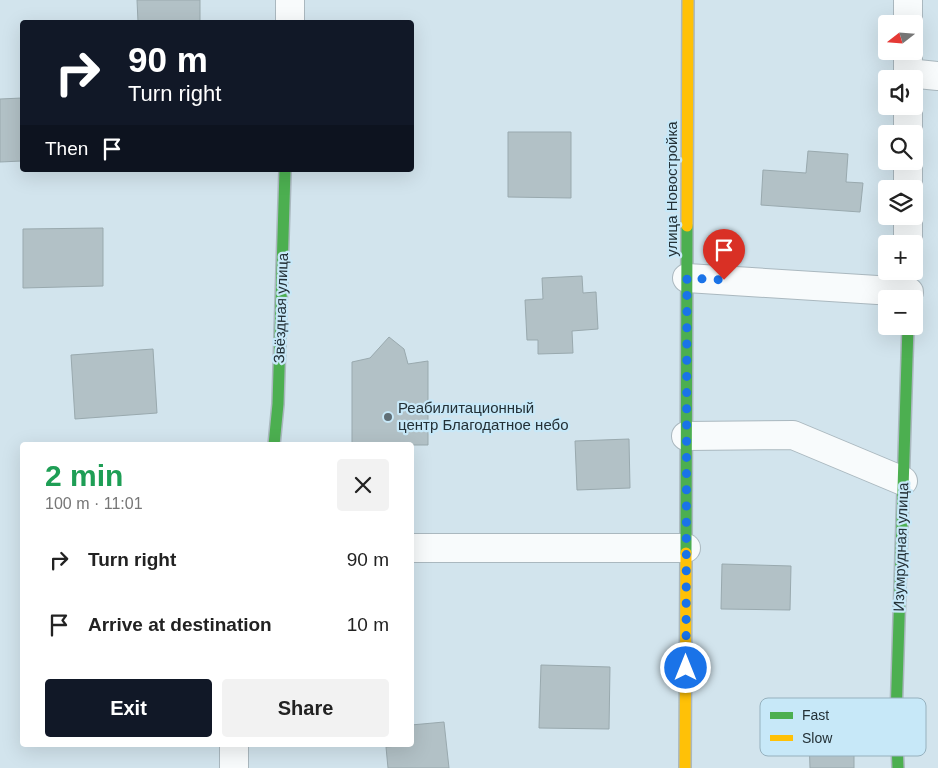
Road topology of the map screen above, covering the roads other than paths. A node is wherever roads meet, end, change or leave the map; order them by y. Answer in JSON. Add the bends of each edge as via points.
{"nodes":[{"id":1,"x":290,"y":0,"type":"edge"},
{"id":2,"x":688,"y":0,"type":"edge"},
{"id":3,"x":908,"y":0,"type":"edge"},
{"id":4,"x":908,"y":15,"type":"edge"},
{"id":5,"x":290,"y":20,"type":"edge"},
{"id":6,"x":908,"y":68,"type":"edge"},
{"id":7,"x":938,"y":76,"type":"edge"},
{"id":8,"x":285,"y":172,"type":"edge"},
{"id":9,"x":687,"y":278,"type":"junction"},
{"id":10,"x":908,"y":287,"type":"edge"},
{"id":11,"x":908,"y":335,"type":"edge"},
{"id":12,"x":686,"y":436,"type":"junction"},
{"id":13,"x":274,"y":442,"type":"edge"},
{"id":14,"x":903,"y":481,"type":"junction"},
{"id":15,"x":414,"y":548,"type":"edge"},
{"id":16,"x":686,"y":548,"type":"junction"},
{"id":17,"x":897,"y":698,"type":"edge"},
{"id":18,"x":234,"y":747,"type":"edge"},
{"id":19,"x":234,"y":768,"type":"edge"},
{"id":20,"x":685,"y":768,"type":"edge"}],
"edges":[{"from":1,"to":5,"type":"street"},
{"from":2,"to":9,"type":"street","name":"улица Новостройка"},
{"from":3,"to":4,"type":"street"},
{"from":6,"to":7,"type":"street"},
{"from":8,"to":13,"type":"street","name":"Звёздная улица"},
{"from":9,"to":10,"type":"street"},
{"from":9,"to":12,"type":"street","name":"улица Новостройка"},
{"from":11,"to":14,"type":"street","name":"Изумрудная улица"},
{"from":12,"to":14,"type":"street","via":[[793,435]]},
{"from":12,"to":16,"type":"street","name":"улица Новостройка"},
{"from":14,"to":17,"type":"street","name":"Изумрудная улица"},
{"from":15,"to":16,"type":"street"},
{"from":16,"to":20,"type":"street","name":"улица Новостройка"},
{"from":18,"to":19,"type":"street"}]}
